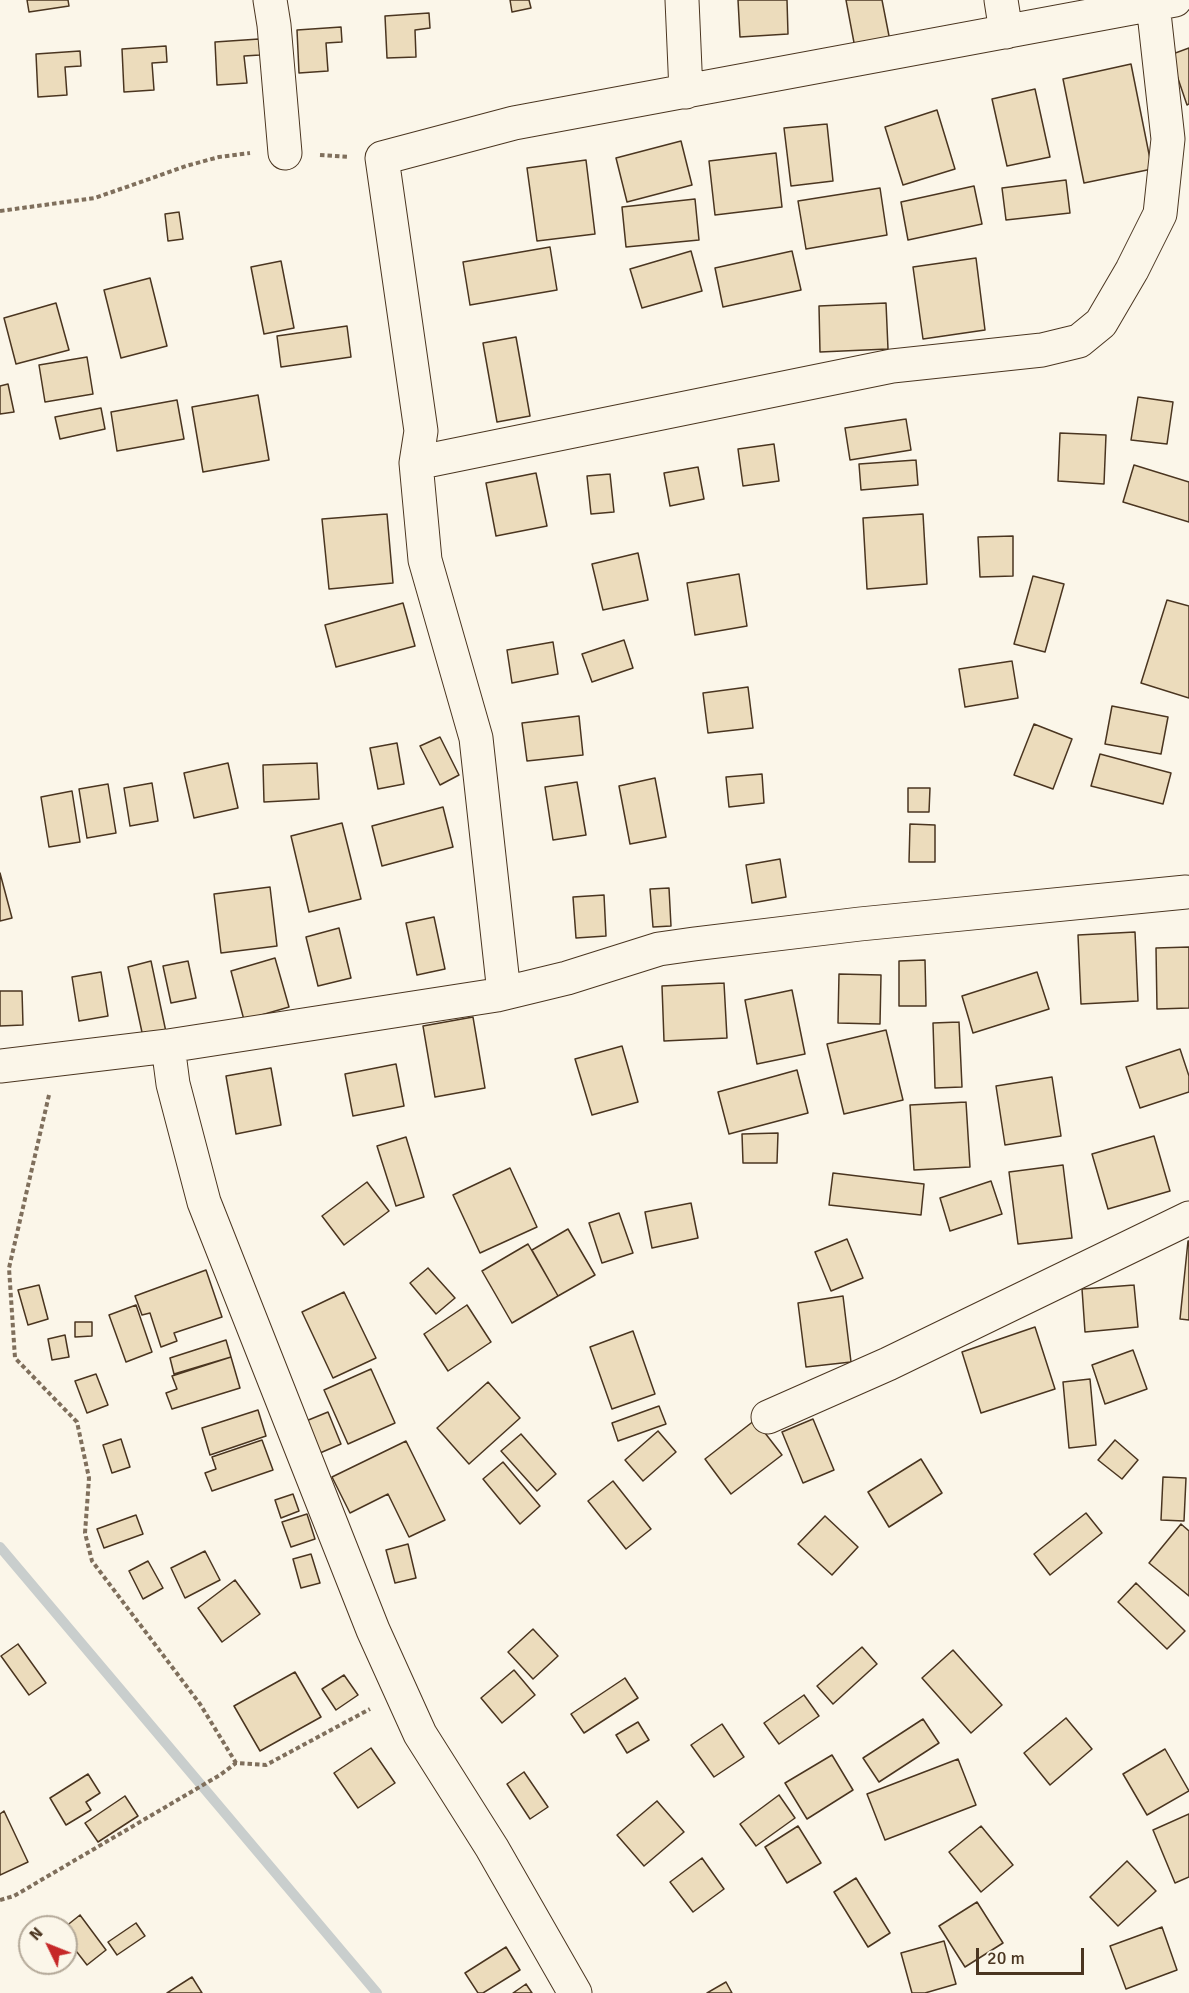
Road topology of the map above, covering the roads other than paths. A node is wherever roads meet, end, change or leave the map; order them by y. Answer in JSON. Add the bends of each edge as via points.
{"nodes":[{"id":1,"x":270,"y":0,"type":"edge"},
{"id":2,"x":682,"y":0,"type":"edge"},
{"id":3,"x":1001,"y":0,"type":"edge"},
{"id":4,"x":1164,"y":2,"type":"edge"},
{"id":5,"x":1006,"y":32,"type":"junction"},
{"id":6,"x":686,"y":92,"type":"junction"},
{"id":7,"x":285,"y":153,"type":"road end"},
{"id":8,"x":416,"y":463,"type":"junction"},
{"id":9,"x":1188,"y":891,"type":"edge"},
{"id":10,"x":504,"y":993,"type":"junction"},
{"id":11,"x":168,"y":1046,"type":"junction"},
{"id":12,"x":0,"y":1066,"type":"edge"},
{"id":13,"x":1189,"y":1218,"type":"edge"},
{"id":14,"x":768,"y":1417,"type":"dead end"},
{"id":15,"x":575,"y":1993,"type":"edge"}],
"edges":[{"from":1,"to":7,"type":"street"},
{"from":2,"to":6,"type":"street"},
{"from":3,"to":5,"type":"street"},
{"from":4,"to":5,"type":"street"},
{"from":4,"to":8,"type":"street","via":[[1168,139],[1160,214],[1101,323],[1079,341],[1042,350],[892,366]]},
{"from":5,"to":6,"type":"street"},
{"from":6,"to":8,"type":"street","via":[[514,123],[382,158],[421,431]]},
{"from":8,"to":10,"type":"street","via":[[425,560],[476,738]]},
{"from":9,"to":10,"type":"street","via":[[659,949]]},
{"from":10,"to":11,"type":"street"},
{"from":11,"to":12,"type":"street"},
{"from":11,"to":15,"type":"street","via":[[173,1084],[204,1202],[364,1609],[420,1734],[492,1848]]},
{"from":13,"to":14,"type":"street","via":[[899,1359]]}]}
